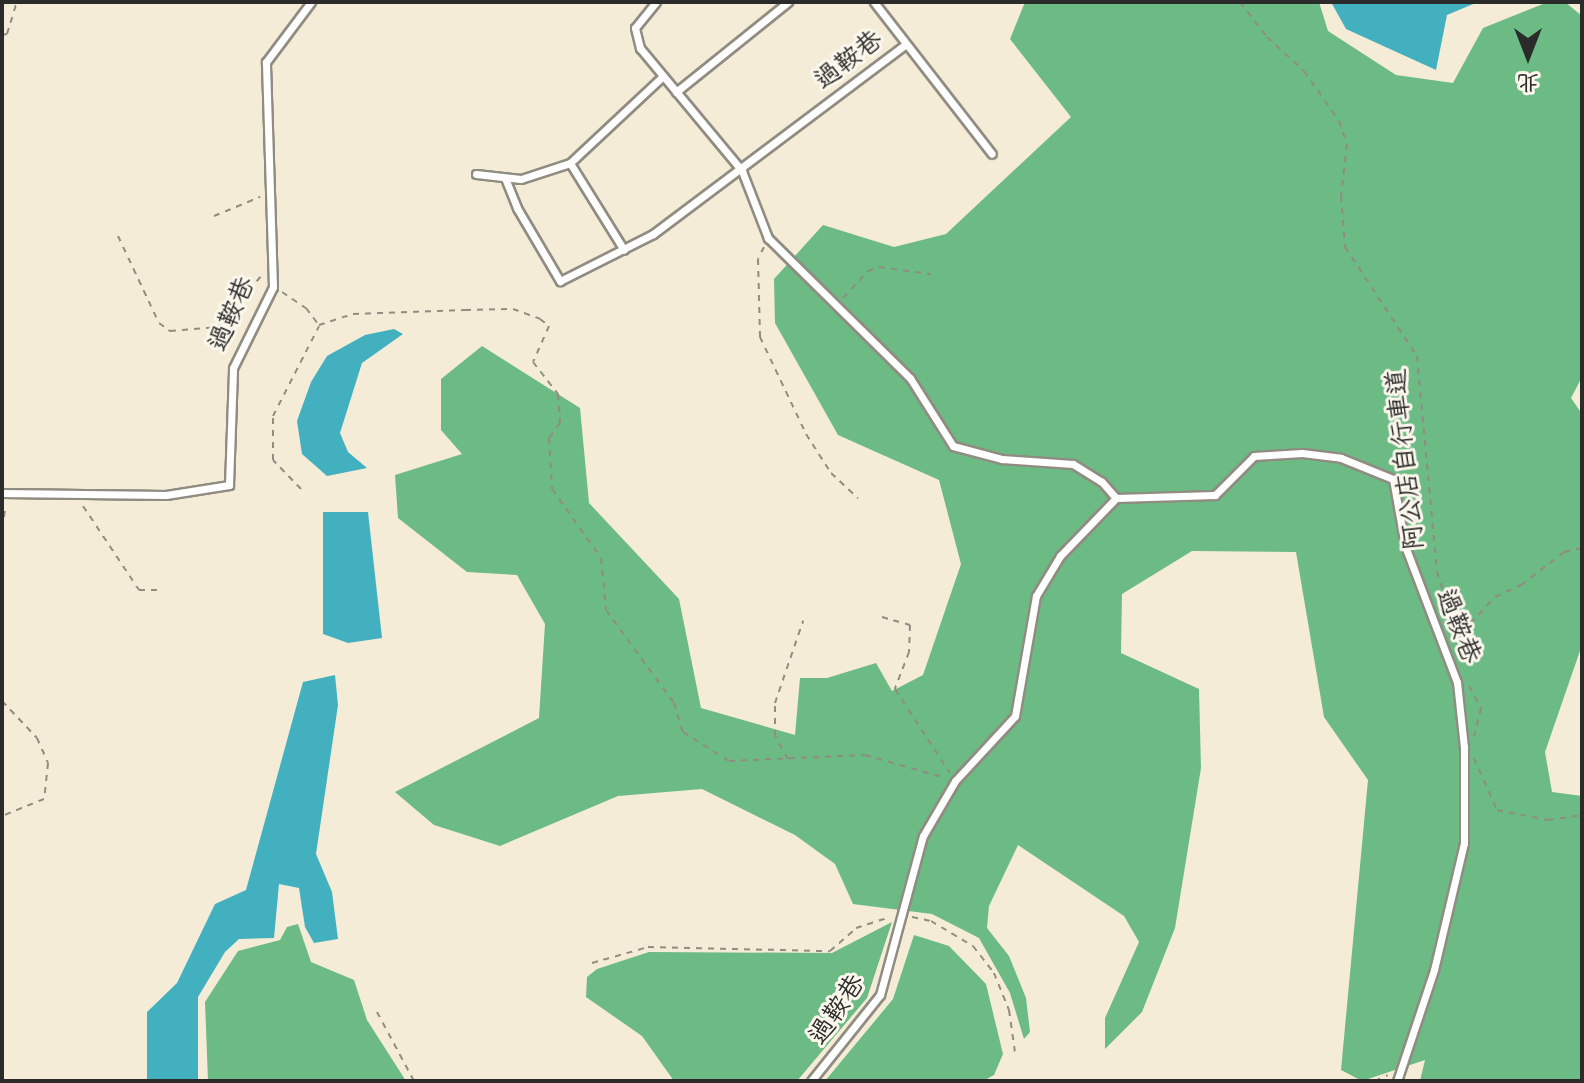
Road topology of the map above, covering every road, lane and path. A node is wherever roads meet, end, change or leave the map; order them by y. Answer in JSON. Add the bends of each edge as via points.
{"nodes":[{"id":1,"x":17,"y":2,"type":"edge"},
{"id":2,"x":311,"y":2,"type":"edge"},
{"id":3,"x":656,"y":2,"type":"edge"},
{"id":4,"x":788,"y":2,"type":"edge"},
{"id":5,"x":874,"y":2,"type":"edge"},
{"id":6,"x":1240,"y":2,"type":"edge"},
{"id":7,"x":2,"y":35,"type":"edge"},
{"id":8,"x":906,"y":44,"type":"junction"},
{"id":9,"x":663,"y":76,"type":"junction"},
{"id":10,"x":676,"y":92,"type":"junction"},
{"id":11,"x":992,"y":154,"type":"dead end"},
{"id":12,"x":570,"y":163,"type":"junction"},
{"id":13,"x":742,"y":171,"type":"junction"},
{"id":14,"x":476,"y":174,"type":"dead end"},
{"id":15,"x":505,"y":178,"type":"junction"},
{"id":16,"x":269,"y":193,"type":"junction"},
{"id":17,"x":214,"y":216,"type":"dead end"},
{"id":18,"x":118,"y":236,"type":"dead end"},
{"id":19,"x":768,"y":238,"type":"junction"},
{"id":20,"x":624,"y":250,"type":"junction"},
{"id":21,"x":271,"y":266,"type":"junction"},
{"id":22,"x":931,"y":274,"type":"dead end"},
{"id":23,"x":273,"y":287,"type":"junction"},
{"id":24,"x":837,"y":305,"type":"junction"},
{"id":25,"x":319,"y":325,"type":"junction"},
{"id":26,"x":301,"y":489,"type":"dead end"},
{"id":27,"x":5,"y":494,"type":"edge"},
{"id":28,"x":75,"y":496,"type":"junction"},
{"id":29,"x":858,"y":498,"type":"dead end"},
{"id":30,"x":1116,"y":498,"type":"junction"},
{"id":31,"x":2,"y":529,"type":"edge"},
{"id":32,"x":1582,"y":548,"type":"edge"},
{"id":33,"x":162,"y":590,"type":"dead end"},
{"id":34,"x":882,"y":617,"type":"dead end"},
{"id":35,"x":803,"y":621,"type":"dead end"},
{"id":36,"x":1458,"y":633,"type":"junction"},
{"id":37,"x":1448,"y":655,"type":"junction"},
{"id":38,"x":1468,"y":683,"type":"dead end"},
{"id":39,"x":2,"y":701,"type":"edge"},
{"id":40,"x":1473,"y":745,"type":"dead end"},
{"id":41,"x":1473,"y":754,"type":"dead end"},
{"id":42,"x":788,"y":760,"type":"junction"},
{"id":43,"x":955,"y":781,"type":"junction"},
{"id":44,"x":1582,"y":815,"type":"edge"},
{"id":45,"x":2,"y":816,"type":"edge"},
{"id":46,"x":904,"y":916,"type":"junction"},
{"id":47,"x":592,"y":963,"type":"dead end"},
{"id":48,"x":377,"y":1012,"type":"dead end"},
{"id":49,"x":1015,"y":1052,"type":"dead end"},
{"id":50,"x":414,"y":1081,"type":"edge"},
{"id":51,"x":811,"y":1081,"type":"edge"},
{"id":52,"x":1397,"y":1081,"type":"edge"}],
"edges":[{"from":1,"to":7,"type":"path","via":[[7,34]]},
{"from":2,"to":16,"type":"lane","name":"過鞍巷","via":[[266,62]]},
{"from":3,"to":9,"type":"lane","via":[[634,33]]},
{"from":4,"to":10,"type":"lane"},
{"from":5,"to":8,"type":"lane","name":"過鞍巷"},
{"from":6,"to":36,"type":"path","name":"阿公店自行車道","via":[[1267,37],[1304,71],[1344,135],[1345,247],[1417,356],[1437,572]]},
{"from":8,"to":11,"type":"lane","name":"過鞍巷"},
{"from":8,"to":13,"type":"lane","name":"過鞍巷"},
{"from":9,"to":10,"type":"lane"},
{"from":9,"to":12,"type":"lane"},
{"from":10,"to":13,"type":"lane"},
{"from":12,"to":15,"type":"lane","via":[[521,179]]},
{"from":12,"to":20,"type":"lane"},
{"from":13,"to":19,"type":"lane"},
{"from":13,"to":20,"type":"lane","name":"過鞍巷"},
{"from":14,"to":15,"type":"lane"},
{"from":15,"to":20,"type":"lane","name":"過鞍巷","via":[[560,281]]},
{"from":16,"to":17,"type":"path"},
{"from":16,"to":21,"type":"lane","name":"過鞍巷"},
{"from":18,"to":21,"type":"path","via":[[156,316],[170,331],[218,327]]},
{"from":19,"to":24,"type":"lane"},
{"from":19,"to":29,"type":"path","via":[[758,259],[760,337],[806,434],[831,473]]},
{"from":21,"to":23,"type":"lane","name":"過鞍巷"},
{"from":22,"to":24,"type":"path","via":[[879,267],[868,271]]},
{"from":23,"to":25,"type":"path","via":[[306,308]]},
{"from":23,"to":28,"type":"lane","name":"過鞍巷","via":[[233,368],[229,485],[166,495]]},
{"from":24,"to":30,"type":"lane","via":[[910,378],[953,446],[1002,459],[1073,464]]},
{"from":25,"to":26,"type":"path","via":[[273,416],[273,460]]},
{"from":25,"to":42,"type":"path","via":[[353,314],[513,309],[549,326],[533,362],[558,394],[560,423],[549,438],[552,489],[601,558],[606,610],[674,703],[683,732],[692,740],[729,761]]},
{"from":27,"to":28,"type":"lane","name":"過鞍巷"},
{"from":27,"to":31,"type":"path"},
{"from":28,"to":33,"type":"path","via":[[115,551],[125,575],[139,590]]},
{"from":30,"to":37,"type":"lane","name":"過鞍巷","via":[[1215,495],[1254,456],[1315,454],[1383,473],[1393,479],[1405,546]]},
{"from":30,"to":43,"type":"lane","name":"過鞍巷","via":[[1060,556],[1036,596],[1015,716]]},
{"from":32,"to":36,"type":"path","via":[[1564,552],[1521,585],[1507,588]]},
{"from":34,"to":43,"type":"path","via":[[910,625],[909,652],[895,689]]},
{"from":35,"to":42,"type":"path","via":[[775,703],[775,736]]},
{"from":36,"to":37,"type":"path"},
{"from":37,"to":52,"type":"lane","name":"過鞍巷","via":[[1457,682],[1464,747],[1464,843],[1434,970]]},
{"from":38,"to":40,"type":"path","via":[[1481,708]]},
{"from":39,"to":45,"type":"path","via":[[37,738],[48,763],[44,799]]},
{"from":41,"to":44,"type":"path","via":[[1497,810],[1548,820]]},
{"from":42,"to":43,"type":"path","via":[[865,755]]},
{"from":43,"to":46,"type":"lane","name":"過鞍巷","via":[[923,836]]},
{"from":46,"to":47,"type":"path","via":[[878,917],[830,951],[648,947]]},
{"from":46,"to":49,"type":"path","via":[[931,921],[973,946],[1004,997]]},
{"from":46,"to":51,"type":"lane","name":"過鞍巷","via":[[880,995]]},
{"from":48,"to":50,"type":"path"}]}
